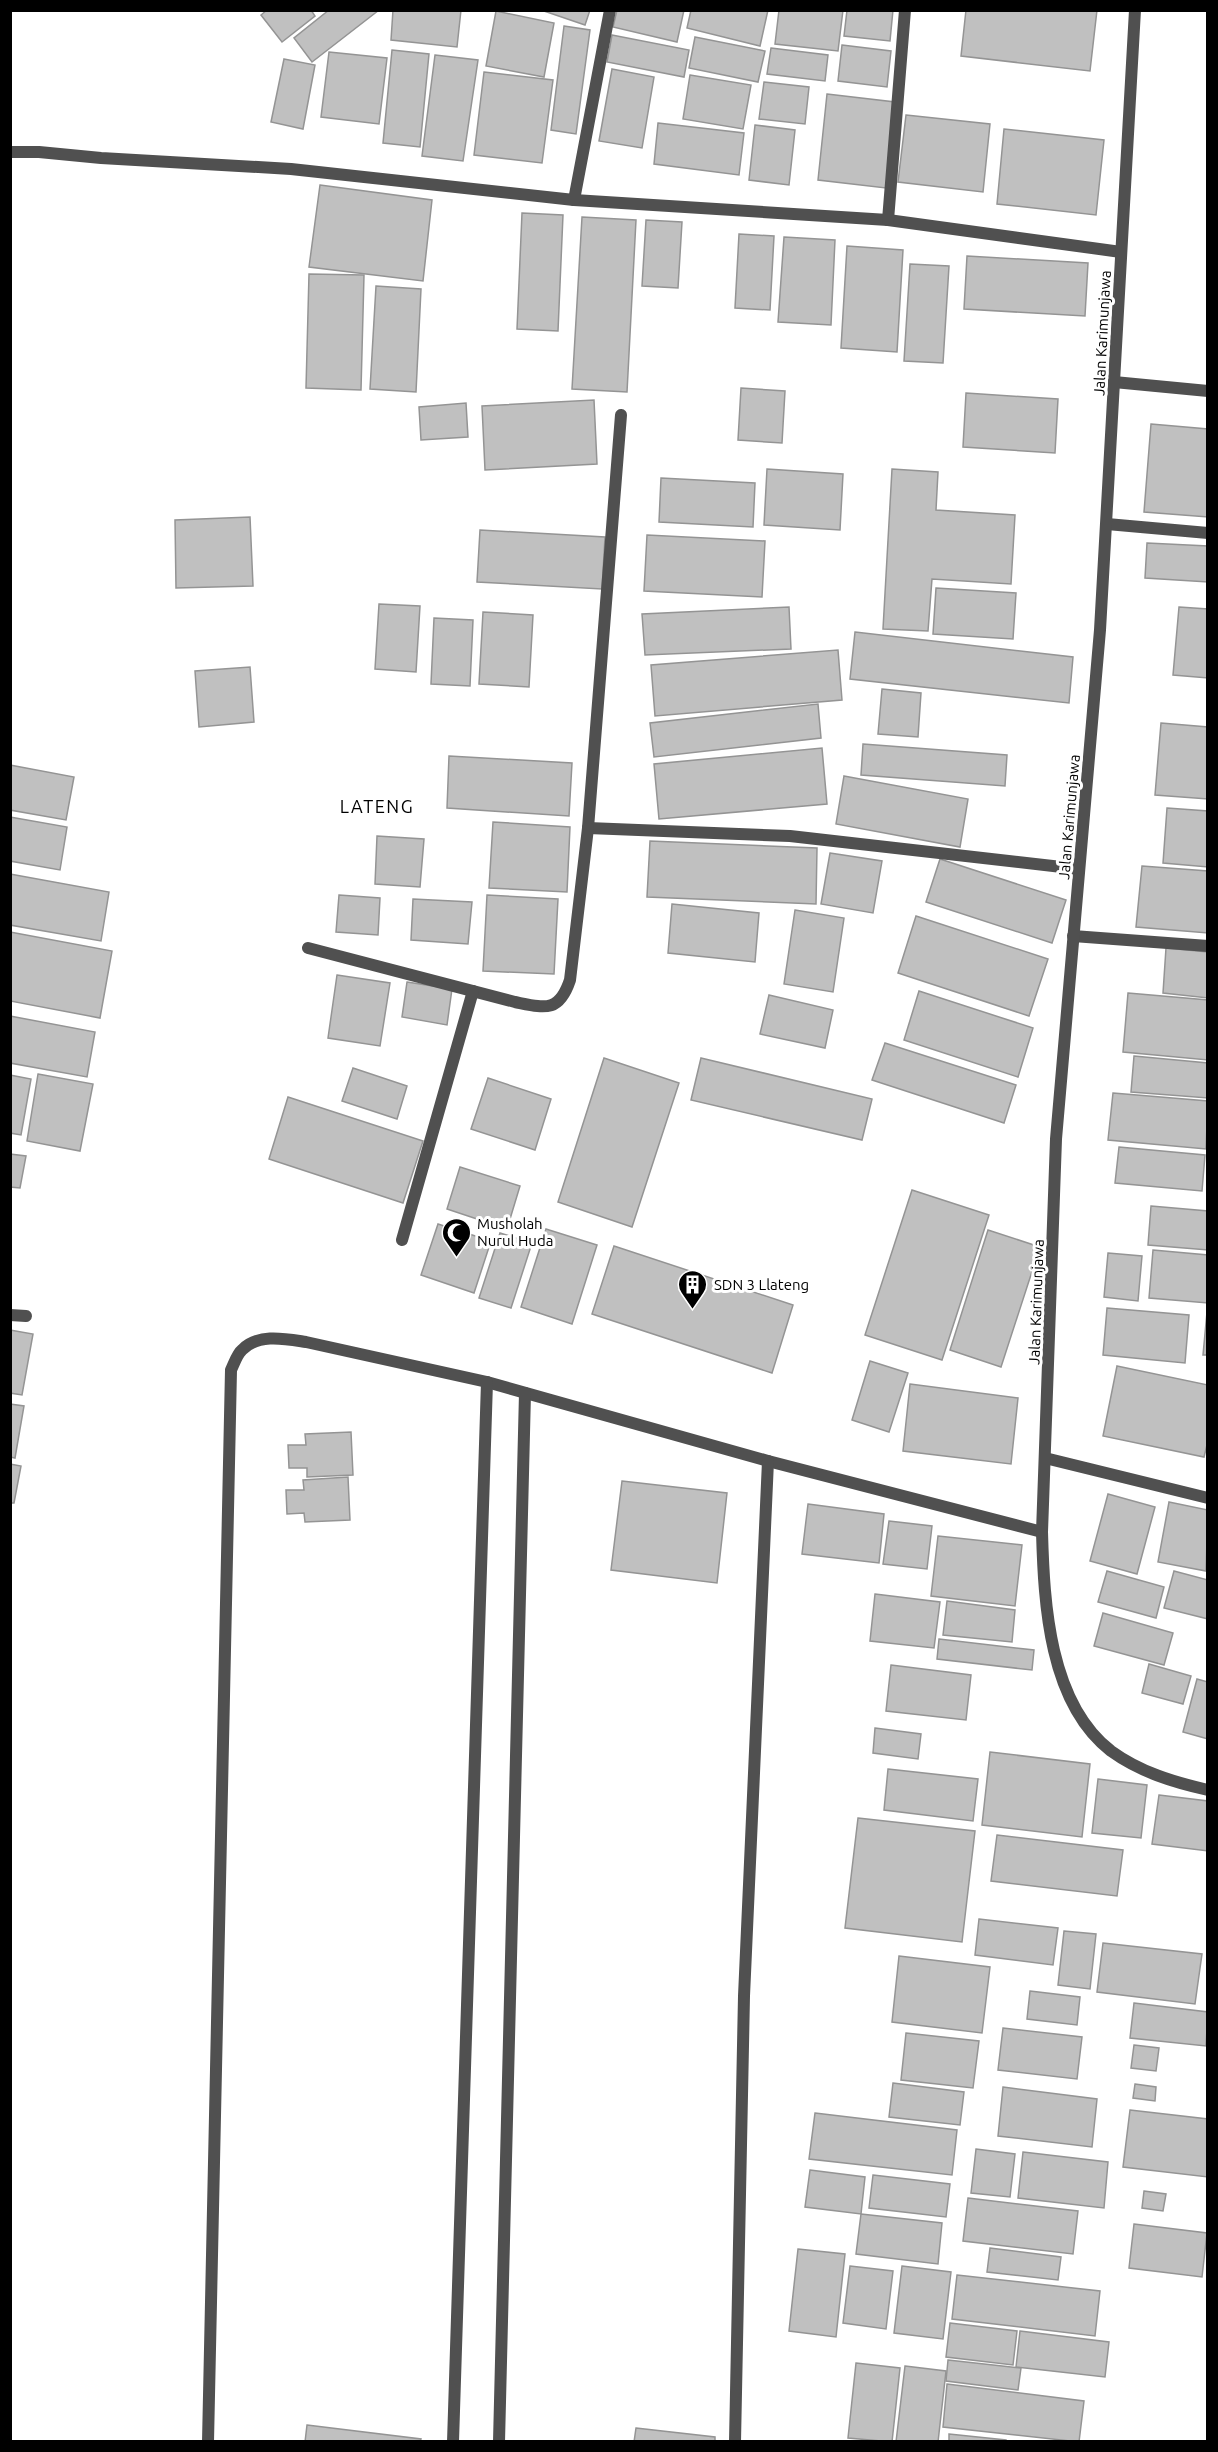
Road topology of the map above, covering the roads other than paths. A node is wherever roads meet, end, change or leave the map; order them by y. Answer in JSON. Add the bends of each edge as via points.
{"nodes":[{"id":1,"x":610,"y":10,"type":"edge"},
{"id":2,"x":905,"y":10,"type":"edge"},
{"id":3,"x":1135,"y":10,"type":"edge"},
{"id":4,"x":10,"y":152,"type":"edge"},
{"id":5,"x":574,"y":200,"type":"junction"},
{"id":6,"x":888,"y":220,"type":"junction"},
{"id":7,"x":1121,"y":252,"type":"junction"},
{"id":8,"x":1114,"y":382,"type":"junction"},
{"id":9,"x":1208,"y":391,"type":"edge"},
{"id":10,"x":621,"y":415,"type":"dead end"},
{"id":11,"x":1107,"y":524,"type":"junction"},
{"id":12,"x":1208,"y":533,"type":"edge"},
{"id":13,"x":588,"y":828,"type":"junction"},
{"id":14,"x":1079,"y":869,"type":"junction"},
{"id":15,"x":1073,"y":936,"type":"junction"},
{"id":16,"x":1208,"y":946,"type":"edge"},
{"id":17,"x":308,"y":948,"type":"dead end"},
{"id":18,"x":473,"y":991,"type":"junction"},
{"id":19,"x":402,"y":1240,"type":"dead end"},
{"id":20,"x":10,"y":1315,"type":"edge"},
{"id":21,"x":26,"y":1316,"type":"dead end"},
{"id":22,"x":487,"y":1383,"type":"junction"},
{"id":23,"x":525,"y":1394,"type":"junction"},
{"id":24,"x":1045,"y":1458,"type":"junction"},
{"id":25,"x":768,"y":1461,"type":"junction"},
{"id":26,"x":1208,"y":1497,"type":"edge"},
{"id":27,"x":1041,"y":1532,"type":"junction"},
{"id":28,"x":1208,"y":1790,"type":"edge"},
{"id":29,"x":208,"y":2442,"type":"edge"},
{"id":30,"x":453,"y":2442,"type":"edge"},
{"id":31,"x":499,"y":2442,"type":"edge"},
{"id":32,"x":735,"y":2442,"type":"edge"}],
"edges":[{"from":1,"to":5,"type":"street"},
{"from":2,"to":6,"type":"street"},
{"from":3,"to":7,"type":"street","name":"Jalan Karimunjawa"},
{"from":4,"to":5,"type":"street","via":[[291,169]]},
{"from":5,"to":6,"type":"street"},
{"from":6,"to":7,"type":"street"},
{"from":7,"to":8,"type":"street","name":"Jalan Karimunjawa"},
{"from":8,"to":9,"type":"street"},
{"from":8,"to":11,"type":"street","name":"Jalan Karimunjawa"},
{"from":10,"to":13,"type":"street"},
{"from":11,"to":12,"type":"street"},
{"from":11,"to":14,"type":"street","name":"Jalan Karimunjawa"},
{"from":13,"to":14,"type":"street","via":[[790,836]]},
{"from":13,"to":18,"type":"street","via":[[570,980],[564,997],[554,1006],[538,1007]]},
{"from":14,"to":15,"type":"street","name":"Jalan Karimunjawa"},
{"from":15,"to":16,"type":"street"},
{"from":15,"to":24,"type":"street","name":"Jalan Karimunjawa","via":[[1056,1139]]},
{"from":17,"to":18,"type":"street"},
{"from":18,"to":19,"type":"street"},
{"from":20,"to":21,"type":"street"},
{"from":22,"to":23,"type":"street"},
{"from":22,"to":29,"type":"street","via":[[279,1338],[257,1340],[242,1350],[231,1370]]},
{"from":22,"to":30,"type":"street"},
{"from":23,"to":25,"type":"street"},
{"from":23,"to":31,"type":"street"},
{"from":24,"to":26,"type":"street"},
{"from":24,"to":27,"type":"street","name":"Jalan Karimunjawa"},
{"from":25,"to":27,"type":"street"},
{"from":25,"to":32,"type":"street","via":[[744,1996]]},
{"from":27,"to":28,"type":"street","name":"Jalan Karimunjawa","via":[[1050,1626],[1062,1683],[1084,1724],[1110,1750],[1138,1767],[1172,1782]]}]}
